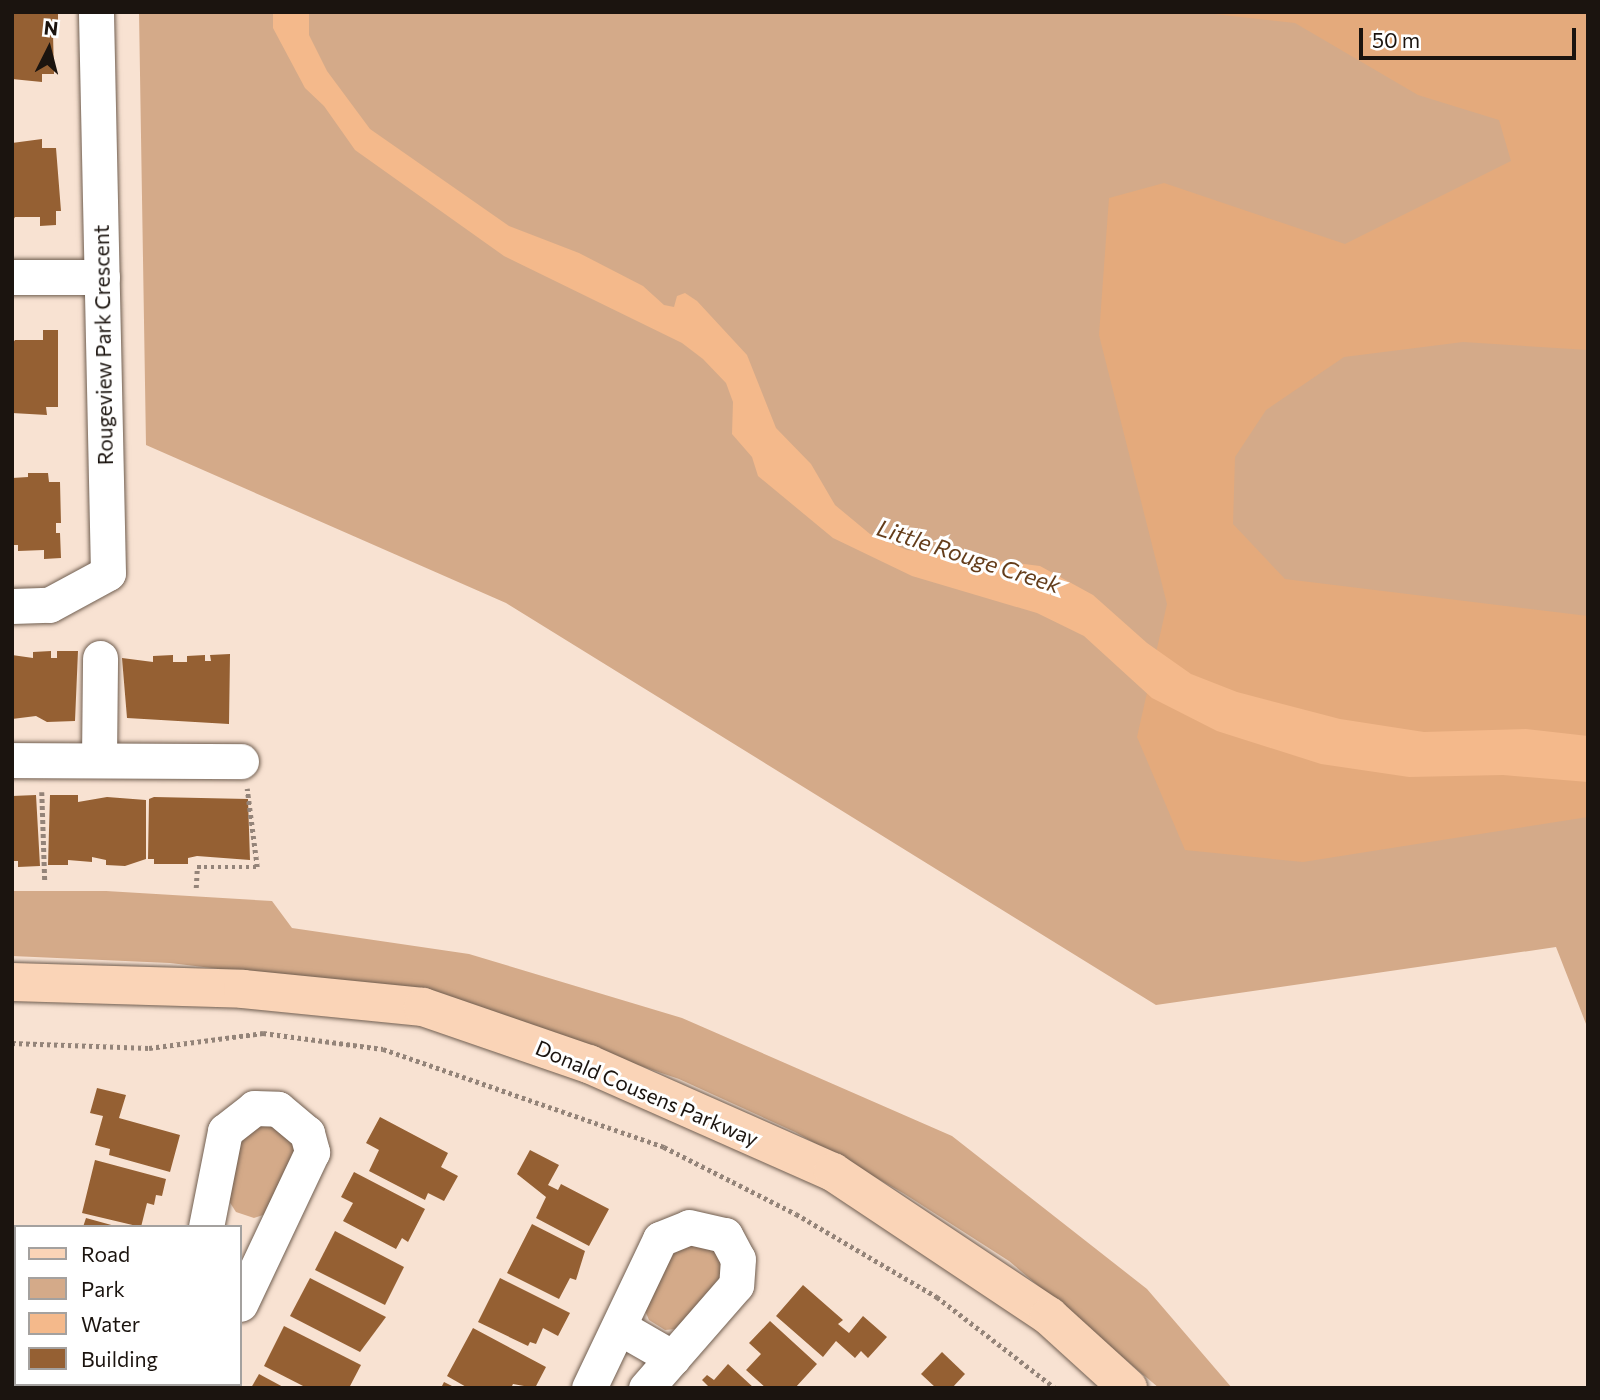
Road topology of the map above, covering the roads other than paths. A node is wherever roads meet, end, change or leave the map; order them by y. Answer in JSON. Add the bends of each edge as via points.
{"nodes":[{"id":1,"x":96,"y":12,"type":"edge"},
{"id":2,"x":12,"y":277,"type":"edge"},
{"id":3,"x":102,"y":277,"type":"junction"},
{"id":4,"x":12,"y":606,"type":"edge"},
{"id":5,"x":100,"y":658,"type":"dead end"},
{"id":6,"x":99,"y":759,"type":"junction"},
{"id":7,"x":27,"y":760,"type":"edge"},
{"id":8,"x":242,"y":761,"type":"road end"},
{"id":9,"x":12,"y":982,"type":"edge"},
{"id":10,"x":206,"y":1225,"type":"edge"},
{"id":11,"x":252,"y":1248,"type":"edge"},
{"id":12,"x":242,"y":1295,"type":"edge"},
{"id":13,"x":619,"y":1327,"type":"junction"},
{"id":14,"x":673,"y":1358,"type":"junction"},
{"id":15,"x":589,"y":1388,"type":"edge"},
{"id":16,"x":646,"y":1388,"type":"edge"},
{"id":17,"x":1128,"y":1388,"type":"edge"}],
"edges":[{"from":1,"to":3,"type":"street","name":"Rougeview Park Crescent"},
{"from":2,"to":3,"type":"street"},
{"from":3,"to":4,"type":"street","name":"Rougeview Park Crescent","via":[[108,573],[49,605]]},
{"from":5,"to":6,"type":"street"},
{"from":6,"to":7,"type":"street"},
{"from":6,"to":8,"type":"street"},
{"from":9,"to":17,"type":"main road","name":"Donald Cousens Parkway","via":[[243,989],[423,1007],[589,1064],[833,1172],[1049,1316]]},
{"from":10,"to":11,"type":"street","via":[[225,1131],[254,1108],[278,1109],[307,1133],[312,1152]]},
{"from":11,"to":12,"type":"street"},
{"from":13,"to":14,"type":"street"},
{"from":13,"to":14,"type":"street","via":[[660,1239],[689,1227],[725,1235],[738,1259],[736,1285]]},
{"from":13,"to":15,"type":"street"},
{"from":14,"to":16,"type":"street"}]}
